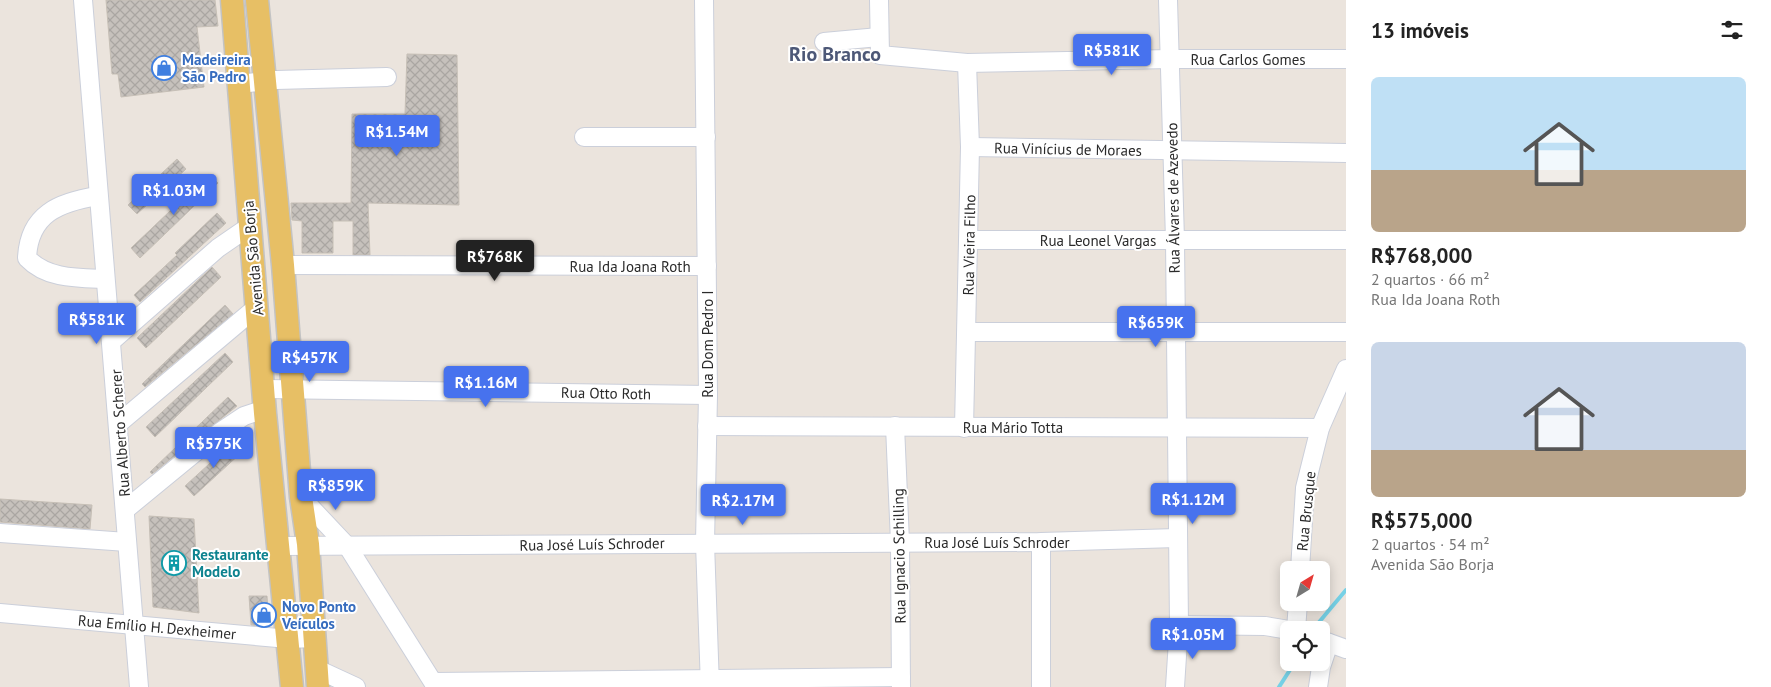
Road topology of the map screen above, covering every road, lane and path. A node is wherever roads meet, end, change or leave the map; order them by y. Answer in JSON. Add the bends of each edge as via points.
{"nodes":[{"id":1,"x":83,"y":0,"type":"edge"},
{"id":2,"x":232,"y":0,"type":"edge"},
{"id":3,"x":256,"y":0,"type":"edge"},
{"id":4,"x":704,"y":0,"type":"edge"},
{"id":5,"x":879,"y":0,"type":"edge"},
{"id":6,"x":1168,"y":0,"type":"edge"},
{"id":7,"x":879,"y":37,"type":"junction"},
{"id":8,"x":824,"y":42,"type":"dead end"},
{"id":9,"x":1171,"y":59,"type":"junction"},
{"id":10,"x":1346,"y":59,"type":"edge"},
{"id":11,"x":967,"y":63,"type":"junction"},
{"id":12,"x":387,"y":77,"type":"dead end"},
{"id":13,"x":264,"y":82,"type":"junction"},
{"id":14,"x":239,"y":84,"type":"junction"},
{"id":15,"x":584,"y":137,"type":"dead end"},
{"id":16,"x":706,"y":137,"type":"junction"},
{"id":17,"x":970,"y":147,"type":"junction"},
{"id":18,"x":1172,"y":150,"type":"junction"},
{"id":19,"x":1346,"y":153,"type":"edge"},
{"id":20,"x":98,"y":196,"type":"junction"},
{"id":21,"x":250,"y":226,"type":"junction"},
{"id":22,"x":969,"y":240,"type":"junction"},
{"id":23,"x":1175,"y":240,"type":"junction"},
{"id":24,"x":1346,"y":240,"type":"edge"},
{"id":25,"x":283,"y":265,"type":"junction"},
{"id":26,"x":707,"y":266,"type":"junction"},
{"id":27,"x":104,"y":280,"type":"junction"},
{"id":28,"x":258,"y":307,"type":"junction"},
{"id":29,"x":967,"y":332,"type":"junction"},
{"id":30,"x":1176,"y":332,"type":"junction"},
{"id":31,"x":1346,"y":332,"type":"edge"},
{"id":32,"x":113,"y":340,"type":"junction"},
{"id":33,"x":1346,"y":369,"type":"edge"},
{"id":34,"x":264,"y":389,"type":"junction"},
{"id":35,"x":292,"y":390,"type":"junction"},
{"id":36,"x":708,"y":395,"type":"junction"},
{"id":37,"x":266,"y":413,"type":"junction"},
{"id":38,"x":119,"y":423,"type":"junction"},
{"id":39,"x":706,"y":426,"type":"junction"},
{"id":40,"x":895,"y":426,"type":"junction"},
{"id":41,"x":1176,"y":426,"type":"junction"},
{"id":42,"x":964,"y":428,"type":"junction"},
{"id":43,"x":1320,"y":428,"type":"junction"},
{"id":44,"x":301,"y":497,"type":"junction"},
{"id":45,"x":126,"y":510,"type":"junction"},
{"id":46,"x":0,"y":533,"type":"edge"},
{"id":47,"x":1177,"y":538,"type":"junction"},
{"id":48,"x":127,"y":542,"type":"junction"},
{"id":49,"x":705,"y":542,"type":"junction"},
{"id":50,"x":900,"y":542,"type":"junction"},
{"id":51,"x":1041,"y":542,"type":"junction"},
{"id":52,"x":308,"y":544,"type":"junction"},
{"id":53,"x":279,"y":546,"type":"junction"},
{"id":54,"x":348,"y":547,"type":"junction"},
{"id":55,"x":1301,"y":561,"type":"edge"},
{"id":56,"x":0,"y":613,"type":"edge"},
{"id":57,"x":1179,"y":624,"type":"junction"},
{"id":58,"x":134,"y":625,"type":"junction"},
{"id":59,"x":1280,"y":628,"type":"edge"},
{"id":60,"x":314,"y":638,"type":"junction"},
{"id":61,"x":289,"y":639,"type":"junction"},
{"id":62,"x":1330,"y":643,"type":"edge"},
{"id":63,"x":1346,"y":649,"type":"edge"},
{"id":64,"x":1321,"y":671,"type":"edge"},
{"id":65,"x":318,"y":678,"type":"edge"},
{"id":66,"x":901,"y":682,"type":"edge"},
{"id":67,"x":710,"y":683,"type":"edge"},
{"id":68,"x":435,"y":685,"type":"edge"},
{"id":69,"x":139,"y":687,"type":"edge"},
{"id":70,"x":292,"y":687,"type":"edge"},
{"id":71,"x":356,"y":687,"type":"edge"},
{"id":72,"x":1041,"y":687,"type":"edge"},
{"id":73,"x":1175,"y":687,"type":"edge"},
{"id":74,"x":1318,"y":687,"type":"edge"}],
"edges":[{"from":1,"to":20,"type":"street","name":"Rua Alberto Scherer"},
{"from":2,"to":14,"type":"main road","name":"Avenida São Borja"},
{"from":3,"to":13,"type":"main road","name":"Avenida São Borja"},
{"from":4,"to":16,"type":"street","name":"Rua Dom Pedro I"},
{"from":5,"to":7,"type":"street"},
{"from":6,"to":9,"type":"street","name":"Rua Álvares de Azevedo"},
{"from":7,"to":8,"type":"street"},
{"from":7,"to":11,"type":"street","name":"Rua Carlos Gomes","via":[[880,55]]},
{"from":9,"to":10,"type":"street","name":"Rua Carlos Gomes"},
{"from":9,"to":11,"type":"street","name":"Rua Carlos Gomes"},
{"from":9,"to":18,"type":"street","name":"Rua Álvares de Azevedo"},
{"from":11,"to":17,"type":"street","name":"Rua Vieira Filho"},
{"from":12,"to":13,"type":"street"},
{"from":13,"to":14,"type":"street"},
{"from":13,"to":25,"type":"main road","name":"Avenida São Borja"},
{"from":14,"to":21,"type":"main road","name":"Avenida São Borja"},
{"from":15,"to":16,"type":"street"},
{"from":16,"to":26,"type":"street","name":"Rua Dom Pedro I"},
{"from":17,"to":18,"type":"street","name":"Rua Vinícius de Moraes"},
{"from":17,"to":22,"type":"street","name":"Rua Vieira Filho"},
{"from":18,"to":19,"type":"street","name":"Rua Vinícius de Moraes"},
{"from":18,"to":23,"type":"street","name":"Rua Álvares de Azevedo"},
{"from":20,"to":27,"type":"street","name":"Rua Alberto Scherer"},
{"from":20,"to":27,"type":"street","via":[[71,200],[45,215],[28,241],[27,258],[47,273]]},
{"from":21,"to":28,"type":"main road","name":"Avenida São Borja"},
{"from":21,"to":32,"type":"street","via":[[218,248]]},
{"from":22,"to":23,"type":"street","name":"Rua Leonel Vargas"},
{"from":22,"to":29,"type":"street","name":"Rua Vieira Filho"},
{"from":23,"to":24,"type":"street","name":"Rua Leonel Vargas"},
{"from":23,"to":30,"type":"street","name":"Rua Álvares de Azevedo"},
{"from":25,"to":26,"type":"street","name":"Rua Ida Joana Roth"},
{"from":25,"to":35,"type":"main road","name":"Avenida São Borja"},
{"from":26,"to":36,"type":"street","name":"Rua Dom Pedro I"},
{"from":27,"to":32,"type":"street","name":"Rua Alberto Scherer"},
{"from":28,"to":34,"type":"main road","name":"Avenida São Borja"},
{"from":28,"to":38,"type":"street"},
{"from":29,"to":30,"type":"street"},
{"from":29,"to":42,"type":"street","name":"Rua Vieira Filho"},
{"from":30,"to":31,"type":"street"},
{"from":30,"to":41,"type":"street","name":"Rua Álvares de Azevedo"},
{"from":32,"to":38,"type":"street","name":"Rua Alberto Scherer"},
{"from":33,"to":43,"type":"street","name":"Rua Brusque"},
{"from":34,"to":35,"type":"street","name":"Rua Otto Roth"},
{"from":34,"to":37,"type":"main road","name":"Avenida São Borja"},
{"from":35,"to":36,"type":"street","name":"Rua Otto Roth"},
{"from":35,"to":44,"type":"main road","name":"Avenida São Borja"},
{"from":36,"to":39,"type":"street","name":"Rua Dom Pedro I"},
{"from":37,"to":45,"type":"street","via":[[244,416],[220,432]]},
{"from":37,"to":53,"type":"main road","name":"Avenida São Borja"},
{"from":38,"to":45,"type":"street","name":"Rua Alberto Scherer"},
{"from":39,"to":40,"type":"street","name":"Rua Mário Totta"},
{"from":39,"to":49,"type":"street","name":"Rua Dom Pedro I"},
{"from":40,"to":42,"type":"street","name":"Rua Mário Totta"},
{"from":40,"to":50,"type":"street","name":"Rua Ignacio Schilling"},
{"from":41,"to":42,"type":"street","name":"Rua Mário Totta"},
{"from":41,"to":43,"type":"street","name":"Rua Mário Totta"},
{"from":41,"to":47,"type":"street","name":"Rua Álvares de Azevedo"},
{"from":43,"to":55,"type":"street","name":"Rua Brusque","via":[[1305,488]]},
{"from":44,"to":52,"type":"main road","name":"Avenida São Borja"},
{"from":44,"to":54,"type":"street"},
{"from":45,"to":48,"type":"street","name":"Rua Alberto Scherer"},
{"from":46,"to":48,"type":"street"},
{"from":47,"to":51,"type":"street","name":"Rua José Luís Schroder"},
{"from":47,"to":57,"type":"street","name":"Rua Álvares de Azevedo"},
{"from":48,"to":58,"type":"street","name":"Rua Alberto Scherer"},
{"from":49,"to":50,"type":"street","name":"Rua José Luís Schroder"},
{"from":49,"to":54,"type":"street","name":"Rua José Luís Schroder"},
{"from":49,"to":67,"type":"street","name":"Rua Dom Pedro I"},
{"from":50,"to":51,"type":"street","name":"Rua José Luís Schroder"},
{"from":50,"to":66,"type":"street","name":"Rua Ignacio Schilling"},
{"from":51,"to":72,"type":"street"},
{"from":52,"to":53,"type":"street"},
{"from":52,"to":54,"type":"street","name":"Rua José Luís Schroder"},
{"from":52,"to":60,"type":"main road","name":"Avenida São Borja"},
{"from":53,"to":61,"type":"main road","name":"Avenida São Borja"},
{"from":54,"to":68,"type":"street"},
{"from":56,"to":58,"type":"street","name":"Rua Emílio H. Dexheimer"},
{"from":57,"to":59,"type":"street"},
{"from":57,"to":73,"type":"street","name":"Rua Álvares de Azevedo"},
{"from":58,"to":61,"type":"street","name":"Rua Emílio H. Dexheimer"},
{"from":58,"to":69,"type":"street","name":"Rua Alberto Scherer"},
{"from":60,"to":61,"type":"street","name":"Rua Emílio H. Dexheimer"},
{"from":60,"to":65,"type":"main road","name":"Avenida São Borja"},
{"from":61,"to":70,"type":"main road","name":"Avenida São Borja"},
{"from":62,"to":63,"type":"street"},
{"from":64,"to":74,"type":"street"},
{"from":65,"to":71,"type":"street"},
{"from":66,"to":67,"type":"street"},
{"from":67,"to":68,"type":"street"}]}
